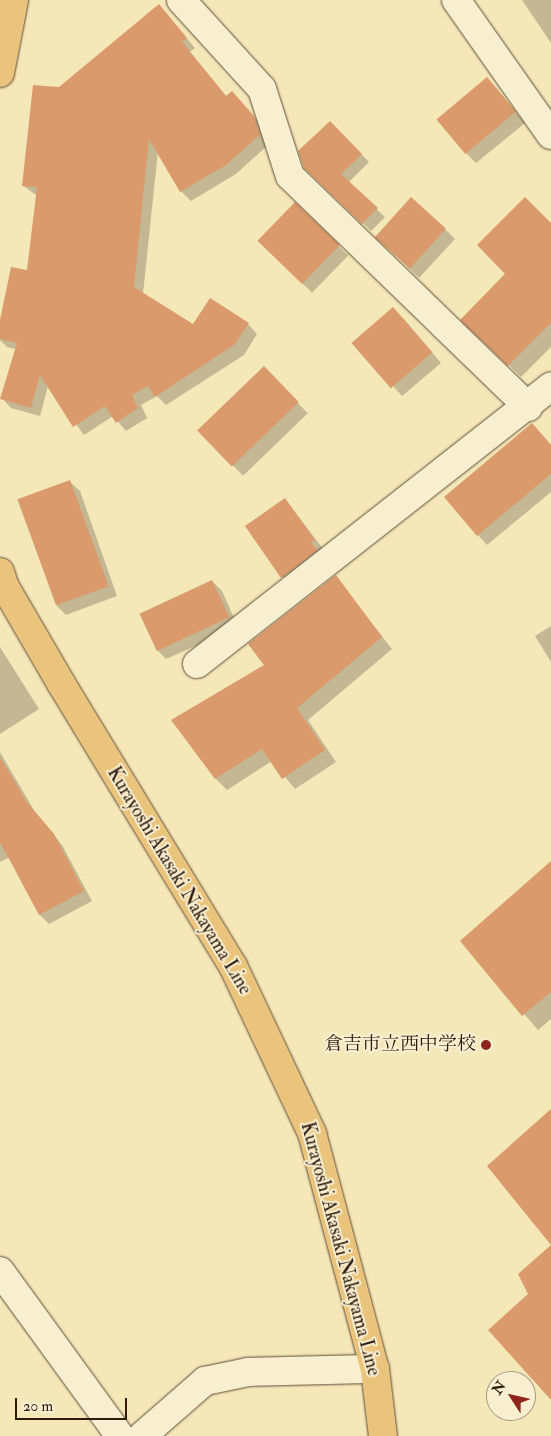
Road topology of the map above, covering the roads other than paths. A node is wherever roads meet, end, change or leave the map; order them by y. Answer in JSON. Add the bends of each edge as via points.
{"nodes":[{"id":1,"x":14,"y":0,"type":"edge"},
{"id":2,"x":181,"y":0,"type":"edge"},
{"id":3,"x":456,"y":0,"type":"edge"},
{"id":4,"x":0,"y":73,"type":"edge"},
{"id":5,"x":551,"y":135,"type":"edge"},
{"id":6,"x":551,"y":386,"type":"edge"},
{"id":7,"x":528,"y":407,"type":"junction"},
{"id":8,"x":2,"y":583,"type":"edge"},
{"id":9,"x":197,"y":664,"type":"dead end"},
{"id":10,"x":0,"y":1271,"type":"edge"},
{"id":11,"x":374,"y":1369,"type":"junction"},
{"id":12,"x":120,"y":1436,"type":"edge"},
{"id":13,"x":142,"y":1436,"type":"edge"},
{"id":14,"x":382,"y":1436,"type":"edge"}],
"edges":[{"from":1,"to":4,"type":"main road"},
{"from":2,"to":7,"type":"street","via":[[262,89],[290,176]]},
{"from":3,"to":5,"type":"street"},
{"from":6,"to":7,"type":"street"},
{"from":7,"to":9,"type":"street"},
{"from":8,"to":11,"type":"main road","name":"Kurayoshi Akasaki Nakayama Line","via":[[233,966],[312,1133]]},
{"from":10,"to":12,"type":"street"},
{"from":11,"to":13,"type":"street","via":[[248,1372],[205,1381]]},
{"from":11,"to":14,"type":"main road","name":"Kurayoshi Akasaki Nakayama Line"}]}
